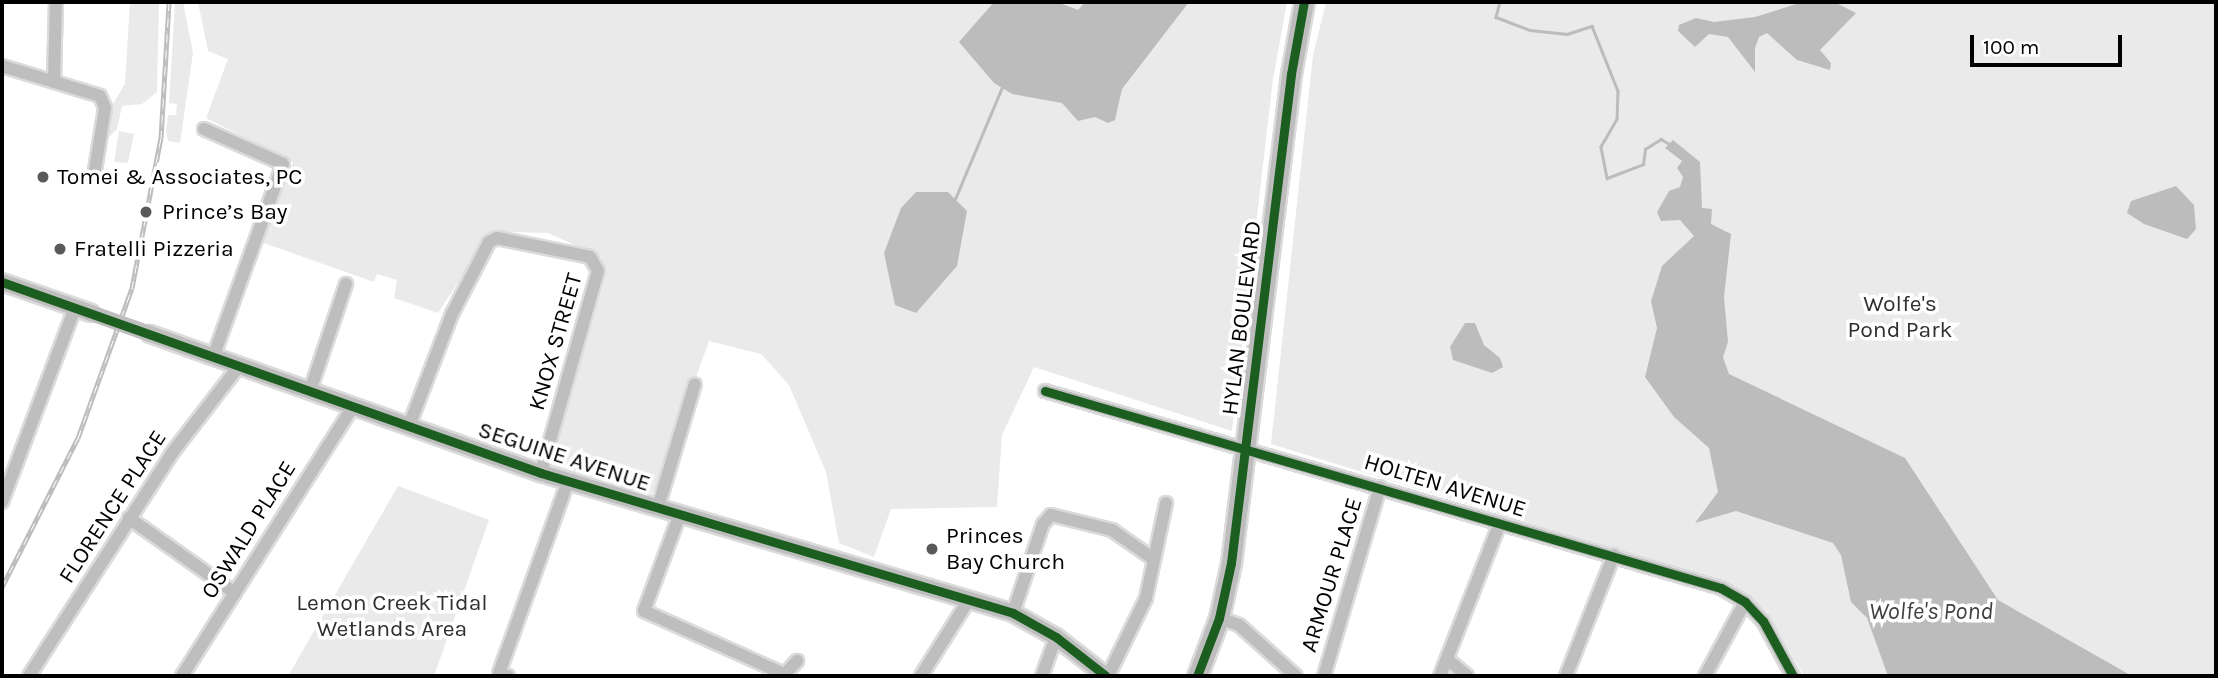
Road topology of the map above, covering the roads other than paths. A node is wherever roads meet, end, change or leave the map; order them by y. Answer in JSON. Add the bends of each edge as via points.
{"nodes":[{"id":1,"x":56,"y":2,"type":"edge"},
{"id":2,"x":1304,"y":2,"type":"edge"},
{"id":3,"x":2,"y":66,"type":"edge"},
{"id":4,"x":54,"y":82,"type":"junction"},
{"id":5,"x":204,"y":129,"type":"dead end"},
{"id":6,"x":94,"y":170,"type":"dead end"},
{"id":7,"x":2,"y":282,"type":"edge"},
{"id":8,"x":346,"y":284,"type":"dead end"},
{"id":9,"x":75,"y":308,"type":"junction"},
{"id":10,"x":213,"y":356,"type":"junction"},
{"id":11,"x":239,"y":366,"type":"junction"},
{"id":12,"x":695,"y":384,"type":"dead end"},
{"id":13,"x":310,"y":391,"type":"junction"},
{"id":14,"x":1045,"y":391,"type":"dead end"},
{"id":15,"x":353,"y":407,"type":"junction"},
{"id":16,"x":409,"y":426,"type":"junction"},
{"id":17,"x":1246,"y":448,"type":"junction"},
{"id":18,"x":541,"y":473,"type":"junction"},
{"id":19,"x":568,"y":481,"type":"junction"},
{"id":20,"x":1380,"y":487,"type":"junction"},
{"id":21,"x":2,"y":502,"type":"edge"},
{"id":22,"x":1166,"y":503,"type":"dead end"},
{"id":23,"x":658,"y":507,"type":"junction"},
{"id":24,"x":680,"y":514,"type":"junction"},
{"id":25,"x":129,"y":517,"type":"junction"},
{"id":26,"x":1500,"y":523,"type":"junction"},
{"id":27,"x":1614,"y":555,"type":"junction"},
{"id":28,"x":1152,"y":558,"type":"junction"},
{"id":29,"x":234,"y":593,"type":"junction"},
{"id":30,"x":968,"y":601,"type":"junction"},
{"id":31,"x":1745,"y":602,"type":"junction"},
{"id":32,"x":1013,"y":613,"type":"junction"},
{"id":33,"x":1219,"y":618,"type":"junction"},
{"id":34,"x":1056,"y":637,"type":"junction"},
{"id":35,"x":1447,"y":659,"type":"junction"},
{"id":36,"x":797,"y":660,"type":"dead end"},
{"id":37,"x":783,"y":675,"type":"edge"},
{"id":38,"x":29,"y":676,"type":"edge"},
{"id":39,"x":182,"y":676,"type":"edge"},
{"id":40,"x":508,"y":676,"type":"edge"},
{"id":41,"x":921,"y":676,"type":"edge"},
{"id":42,"x":1042,"y":676,"type":"edge"},
{"id":43,"x":1107,"y":676,"type":"edge"},
{"id":44,"x":1197,"y":676,"type":"edge"},
{"id":45,"x":1296,"y":676,"type":"edge"},
{"id":46,"x":1324,"y":676,"type":"edge"},
{"id":47,"x":1440,"y":676,"type":"edge"},
{"id":48,"x":1467,"y":676,"type":"edge"},
{"id":49,"x":1566,"y":676,"type":"edge"},
{"id":50,"x":1705,"y":676,"type":"edge"},
{"id":51,"x":1793,"y":676,"type":"edge"}],
"edges":[{"from":1,"to":4,"type":"street"},
{"from":2,"to":17,"type":"main road","name":"HYLAN BOULEVARD","via":[[1290,74]]},
{"from":3,"to":4,"type":"street"},
{"from":4,"to":6,"type":"street","via":[[103,100]]},
{"from":5,"to":10,"type":"street","via":[[283,164]]},
{"from":7,"to":9,"type":"street","name":"SEGUINE AVENUE"},
{"from":8,"to":13,"type":"street"},
{"from":9,"to":10,"type":"street","name":"SEGUINE AVENUE","bridge":true},
{"from":9,"to":21,"type":"street"},
{"from":10,"to":11,"type":"street","name":"SEGUINE AVENUE"},
{"from":11,"to":13,"type":"street","name":"SEGUINE AVENUE"},
{"from":11,"to":25,"type":"street","name":"FLORENCE PLACE"},
{"from":12,"to":23,"type":"street"},
{"from":13,"to":15,"type":"street","name":"SEGUINE AVENUE"},
{"from":14,"to":17,"type":"street","name":"HOLTEN AVENUE"},
{"from":15,"to":16,"type":"street","name":"SEGUINE AVENUE"},
{"from":15,"to":29,"type":"street","name":"OSWALD PLACE"},
{"from":16,"to":18,"type":"street","name":"SEGUINE AVENUE"},
{"from":16,"to":18,"type":"street","name":"KNOX STREET","via":[[452,314],[488,242],[498,239],[590,257],[598,271]]},
{"from":17,"to":20,"type":"street","name":"HOLTEN AVENUE"},
{"from":17,"to":33,"type":"main road","name":"HYLAN BOULEVARD"},
{"from":18,"to":19,"type":"street","name":"SEGUINE AVENUE"},
{"from":19,"to":23,"type":"street","name":"SEGUINE AVENUE"},
{"from":19,"to":40,"type":"street","via":[[499,673]]},
{"from":20,"to":26,"type":"street","name":"HOLTEN AVENUE"},
{"from":20,"to":46,"type":"street","name":"ARMOUR PLACE"},
{"from":22,"to":28,"type":"street"},
{"from":23,"to":24,"type":"street","name":"SEGUINE AVENUE"},
{"from":24,"to":30,"type":"street","name":"SEGUINE AVENUE"},
{"from":24,"to":37,"type":"street","via":[[644,611]]},
{"from":25,"to":29,"type":"street"},
{"from":25,"to":38,"type":"street","name":"FLORENCE PLACE"},
{"from":26,"to":27,"type":"street","name":"HOLTEN AVENUE"},
{"from":26,"to":35,"type":"street"},
{"from":27,"to":31,"type":"street","name":"HOLTEN AVENUE","via":[[1721,588]]},
{"from":27,"to":49,"type":"street"},
{"from":28,"to":32,"type":"street","via":[[1112,530],[1051,515],[1043,524]]},
{"from":28,"to":43,"type":"street","via":[[1146,598]]},
{"from":29,"to":39,"type":"street","name":"OSWALD PLACE"},
{"from":30,"to":32,"type":"street","name":"SEGUINE AVENUE"},
{"from":30,"to":41,"type":"street"},
{"from":31,"to":50,"type":"street"},
{"from":31,"to":51,"type":"street","name":"HOLTEN AVENUE","via":[[1763,621]]},
{"from":32,"to":34,"type":"street","name":"SEGUINE AVENUE"},
{"from":33,"to":44,"type":"main road","name":"HYLAN BOULEVARD"},
{"from":33,"to":45,"type":"street","via":[[1239,625]]},
{"from":34,"to":42,"type":"street"},
{"from":34,"to":43,"type":"street","name":"SEGUINE AVENUE"},
{"from":35,"to":47,"type":"street"},
{"from":35,"to":48,"type":"street"},
{"from":36,"to":37,"type":"street"}]}
